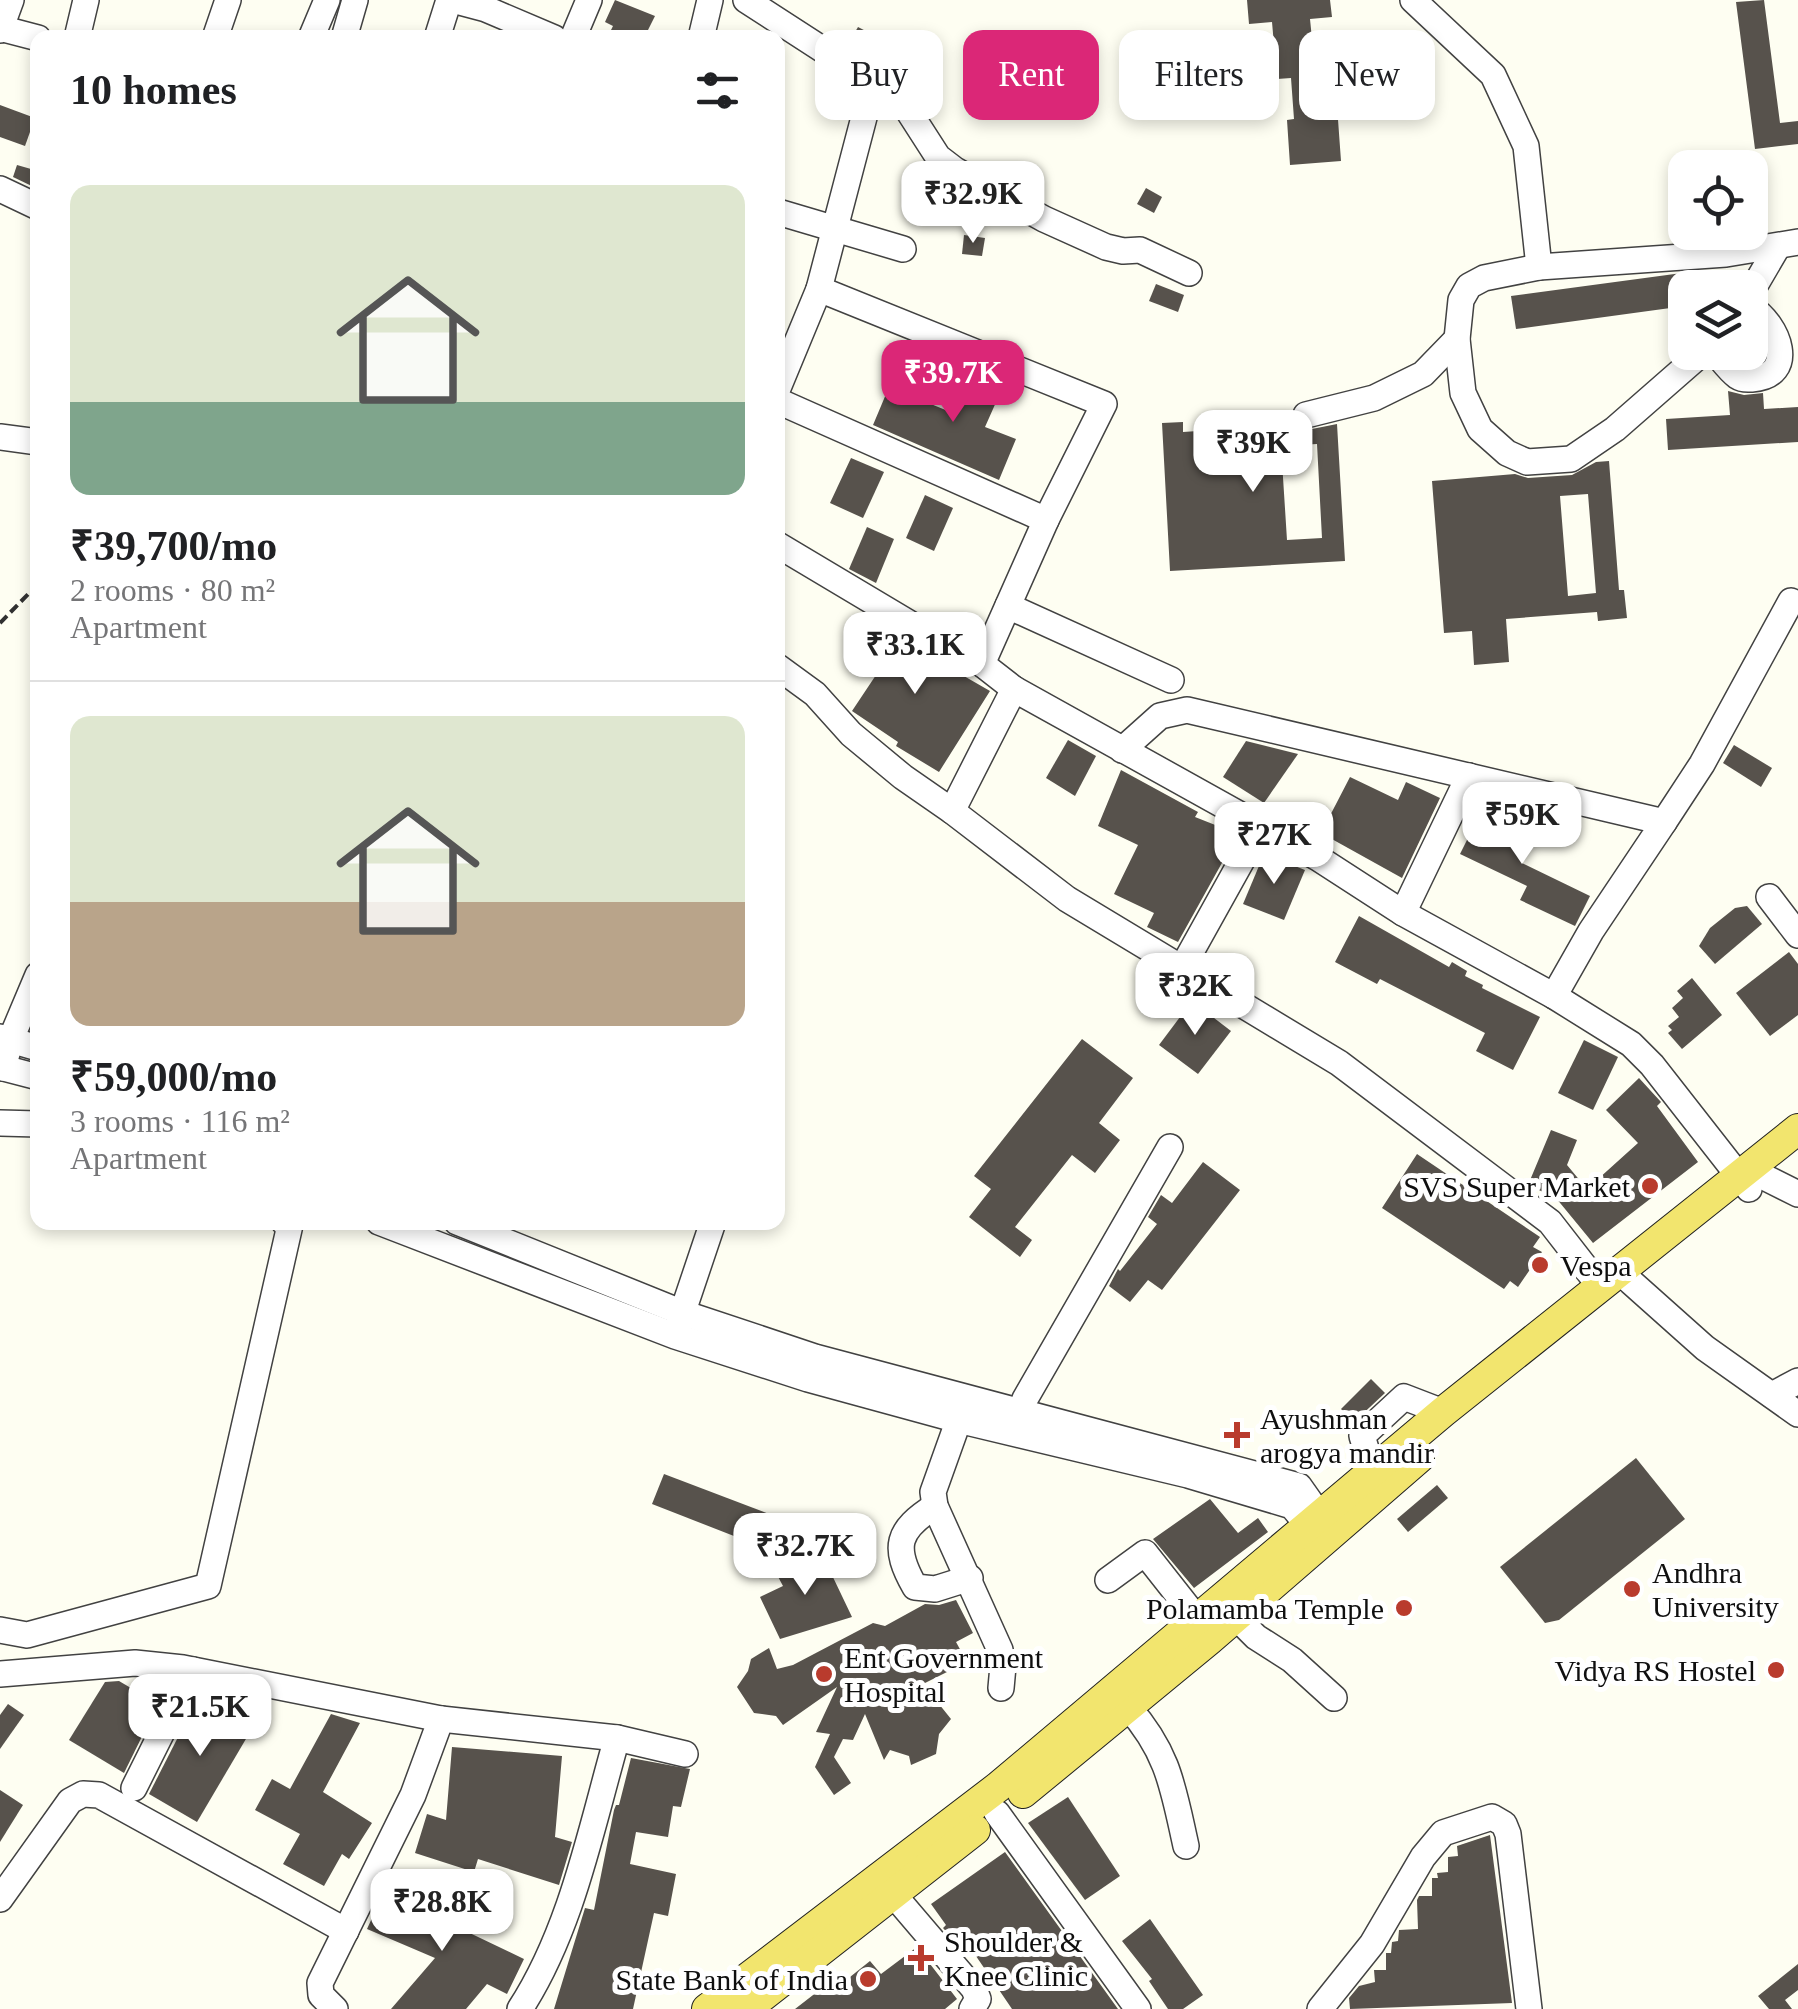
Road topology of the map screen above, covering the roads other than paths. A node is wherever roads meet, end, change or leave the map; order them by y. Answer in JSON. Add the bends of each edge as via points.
{"nodes":[{"id":1,"x":11,"y":0,"type":"edge"},
{"id":2,"x":86,"y":0,"type":"edge"},
{"id":3,"x":228,"y":0,"type":"edge"},
{"id":4,"x":326,"y":0,"type":"edge"},
{"id":5,"x":355,"y":0,"type":"edge"},
{"id":6,"x":451,"y":0,"type":"edge"},
{"id":7,"x":589,"y":0,"type":"edge"},
{"id":8,"x":710,"y":0,"type":"edge"},
{"id":9,"x":746,"y":0,"type":"edge"},
{"id":10,"x":1413,"y":0,"type":"edge"},
{"id":11,"x":0,"y":29,"type":"edge"},
{"id":12,"x":78,"y":30,"type":"edge"},
{"id":13,"x":217,"y":30,"type":"edge"},
{"id":14,"x":314,"y":30,"type":"edge"},
{"id":15,"x":346,"y":30,"type":"edge"},
{"id":16,"x":440,"y":30,"type":"edge"},
{"id":17,"x":536,"y":30,"type":"edge"},
{"id":18,"x":576,"y":30,"type":"edge"},
{"id":19,"x":703,"y":30,"type":"edge"},
{"id":20,"x":30,"y":36,"type":"edge"},
{"id":21,"x":815,"y":45,"type":"edge"},
{"id":22,"x":864,"y":120,"type":"edge"},
{"id":23,"x":915,"y":120,"type":"edge"},
{"id":24,"x":0,"y":189,"type":"edge"},
{"id":25,"x":30,"y":204,"type":"edge"},
{"id":26,"x":785,"y":214,"type":"edge"},
{"id":27,"x":835,"y":227,"type":"junction"},
{"id":28,"x":1788,"y":244,"type":"edge"},
{"id":29,"x":903,"y":249,"type":"dead end"},
{"id":30,"x":1539,"y":267,"type":"junction"},
{"id":31,"x":1768,"y":270,"type":"edge"},
{"id":32,"x":1189,"y":272,"type":"dead end"},
{"id":33,"x":819,"y":289,"type":"junction"},
{"id":34,"x":1768,"y":322,"type":"edge"},
{"id":35,"x":1456,"y":339,"type":"junction"},
{"id":36,"x":786,"y":346,"type":"edge"},
{"id":37,"x":1682,"y":370,"type":"edge"},
{"id":38,"x":1732,"y":370,"type":"edge"},
{"id":39,"x":785,"y":404,"type":"edge"},
{"id":40,"x":1306,"y":415,"type":"dead end"},
{"id":41,"x":0,"y":437,"type":"edge"},
{"id":42,"x":30,"y":441,"type":"edge"},
{"id":43,"x":1046,"y":520,"type":"junction"},
{"id":44,"x":785,"y":549,"type":"edge"},
{"id":45,"x":1791,"y":602,"type":"dead end"},
{"id":46,"x":1008,"y":606,"type":"junction"},
{"id":47,"x":982,"y":664,"type":"junction"},
{"id":48,"x":785,"y":672,"type":"edge"},
{"id":49,"x":1172,"y":680,"type":"dead end"},
{"id":50,"x":1014,"y":689,"type":"junction"},
{"id":51,"x":1122,"y":750,"type":"junction"},
{"id":52,"x":1469,"y":776,"type":"junction"},
{"id":53,"x":952,"y":811,"type":"junction"},
{"id":54,"x":1664,"y":822,"type":"junction"},
{"id":55,"x":1260,"y":826,"type":"junction"},
{"id":56,"x":1769,"y":897,"type":"dead end"},
{"id":57,"x":1403,"y":912,"type":"junction"},
{"id":58,"x":1798,"y":934,"type":"edge"},
{"id":59,"x":1182,"y":968,"type":"junction"},
{"id":60,"x":30,"y":990,"type":"edge"},
{"id":61,"x":1554,"y":996,"type":"junction"},
{"id":62,"x":5,"y":1038,"type":"edge"},
{"id":63,"x":30,"y":1046,"type":"edge"},
{"id":64,"x":2,"y":1068,"type":"edge"},
{"id":65,"x":30,"y":1076,"type":"edge"},
{"id":66,"x":0,"y":1122,"type":"edge"},
{"id":67,"x":30,"y":1124,"type":"edge"},
{"id":68,"x":1798,"y":1129,"type":"edge"},
{"id":69,"x":1170,"y":1147,"type":"dead end"},
{"id":70,"x":1798,"y":1150,"type":"edge"},
{"id":71,"x":1751,"y":1181,"type":"junction"},
{"id":72,"x":1798,"y":1194,"type":"edge"},
{"id":73,"x":289,"y":1230,"type":"edge"},
{"id":74,"x":403,"y":1230,"type":"edge"},
{"id":75,"x":474,"y":1230,"type":"edge"},
{"id":76,"x":710,"y":1230,"type":"edge"},
{"id":77,"x":1631,"y":1282,"type":"junction"},
{"id":78,"x":1599,"y":1285,"type":"junction"},
{"id":79,"x":679,"y":1324,"type":"junction"},
{"id":80,"x":1798,"y":1380,"type":"edge"},
{"id":81,"x":1772,"y":1395,"type":"junction"},
{"id":82,"x":963,"y":1408,"type":"junction"},
{"id":83,"x":1798,"y":1414,"type":"edge"},
{"id":84,"x":1017,"y":1423,"type":"junction"},
{"id":85,"x":936,"y":1506,"type":"junction"},
{"id":86,"x":1321,"y":1530,"type":"junction"},
{"id":87,"x":970,"y":1578,"type":"junction"},
{"id":88,"x":1108,"y":1580,"type":"dead end"},
{"id":89,"x":1236,"y":1617,"type":"junction"},
{"id":90,"x":1197,"y":1619,"type":"junction"},
{"id":91,"x":0,"y":1630,"type":"edge"},
{"id":92,"x":193,"y":1670,"type":"junction"},
{"id":93,"x":0,"y":1674,"type":"edge"},
{"id":94,"x":1001,"y":1688,"type":"dead end"},
{"id":95,"x":1334,"y":1698,"type":"dead end"},
{"id":96,"x":1128,"y":1707,"type":"junction"},
{"id":97,"x":441,"y":1719,"type":"junction"},
{"id":98,"x":618,"y":1738,"type":"junction"},
{"id":99,"x":685,"y":1754,"type":"dead end"},
{"id":100,"x":134,"y":1788,"type":"dead end"},
{"id":101,"x":996,"y":1813,"type":"junction"},
{"id":102,"x":1186,"y":1846,"type":"dead end"},
{"id":103,"x":894,"y":1894,"type":"junction"},
{"id":104,"x":0,"y":1898,"type":"edge"},
{"id":105,"x":346,"y":1931,"type":"junction"},
{"id":106,"x":334,"y":2009,"type":"edge"},
{"id":107,"x":520,"y":2009,"type":"edge"},
{"id":108,"x":707,"y":2009,"type":"edge"},
{"id":109,"x":746,"y":2009,"type":"edge"},
{"id":110,"x":972,"y":2009,"type":"edge"},
{"id":111,"x":1138,"y":2009,"type":"edge"},
{"id":112,"x":1320,"y":2009,"type":"edge"},
{"id":113,"x":1529,"y":2009,"type":"edge"}],
"edges":[{"from":1,"to":11,"type":"street"},
{"from":2,"to":12,"type":"street"},
{"from":3,"to":13,"type":"street"},
{"from":4,"to":14,"type":"street"},
{"from":5,"to":15,"type":"street"},
{"from":6,"to":16,"type":"street"},
{"from":6,"to":17,"type":"street"},
{"from":7,"to":18,"type":"street"},
{"from":8,"to":19,"type":"street"},
{"from":9,"to":21,"type":"street"},
{"from":10,"to":30,"type":"street","via":[[1493,74],[1526,146]]},
{"from":11,"to":20,"type":"street"},
{"from":22,"to":27,"type":"street"},
{"from":23,"to":32,"type":"street","via":[[938,157],[988,191],[1106,247],[1140,250]]},
{"from":24,"to":25,"type":"street"},
{"from":26,"to":27,"type":"street"},
{"from":27,"to":29,"type":"street"},
{"from":27,"to":33,"type":"street"},
{"from":28,"to":30,"type":"street"},
{"from":28,"to":31,"type":"street"},
{"from":30,"to":35,"type":"street","via":[[1469,286]]},
{"from":33,"to":36,"type":"street"},
{"from":33,"to":43,"type":"street","via":[[1104,404]]},
{"from":34,"to":38,"type":"street","via":[[1784,354],[1780,367],[1765,378],[1745,379]]},
{"from":35,"to":37,"type":"street","via":[[1463,393],[1480,429],[1527,462],[1571,459]]},
{"from":35,"to":40,"type":"street","via":[[1423,374],[1374,398]]},
{"from":39,"to":43,"type":"street"},
{"from":41,"to":42,"type":"street"},
{"from":43,"to":46,"type":"street"},
{"from":44,"to":47,"type":"street"},
{"from":45,"to":54,"type":"street"},
{"from":46,"to":47,"type":"street"},
{"from":46,"to":49,"type":"street"},
{"from":47,"to":50,"type":"street"},
{"from":48,"to":53,"type":"street","via":[[902,777]]},
{"from":50,"to":51,"type":"street"},
{"from":50,"to":53,"type":"street"},
{"from":51,"to":52,"type":"street","via":[[1160,716],[1187,710]]},
{"from":51,"to":55,"type":"street"},
{"from":52,"to":54,"type":"street"},
{"from":52,"to":57,"type":"street"},
{"from":53,"to":59,"type":"street","via":[[1067,899]]},
{"from":54,"to":61,"type":"street"},
{"from":55,"to":57,"type":"street"},
{"from":55,"to":59,"type":"street"},
{"from":56,"to":58,"type":"street"},
{"from":57,"to":61,"type":"street"},
{"from":59,"to":78,"type":"street","via":[[1339,1063],[1550,1222]]},
{"from":60,"to":62,"type":"street"},
{"from":61,"to":71,"type":"street","via":[[1630,1044]]},
{"from":62,"to":63,"type":"street"},
{"from":62,"to":64,"type":"street"},
{"from":64,"to":65,"type":"street"},
{"from":66,"to":67,"type":"street"},
{"from":68,"to":71,"type":"main road"},
{"from":69,"to":84,"type":"street"},
{"from":70,"to":71,"type":"main road"},
{"from":71,"to":72,"type":"street"},
{"from":71,"to":77,"type":"main road"},
{"from":71,"to":78,"type":"main road"},
{"from":73,"to":91,"type":"street","via":[[208,1586],[27,1636]]},
{"from":74,"to":79,"type":"street"},
{"from":75,"to":79,"type":"street"},
{"from":76,"to":79,"type":"street"},
{"from":77,"to":81,"type":"street","via":[[1705,1348]]},
{"from":77,"to":86,"type":"main road"},
{"from":78,"to":86,"type":"main road","via":[[1374,1471]]},
{"from":79,"to":82,"type":"street","via":[[808,1379]]},
{"from":80,"to":81,"type":"street"},
{"from":81,"to":83,"type":"street"},
{"from":82,"to":84,"type":"street"},
{"from":82,"to":85,"type":"street","via":[[938,1473]]},
{"from":84,"to":86,"type":"street","via":[[1191,1466],[1292,1506]]},
{"from":85,"to":87,"type":"street"},
{"from":85,"to":87,"type":"street","via":[[901,1541],[909,1577],[924,1590]]},
{"from":86,"to":89,"type":"main road"},
{"from":86,"to":90,"type":"main road"},
{"from":87,"to":94,"type":"street","via":[[1000,1650]]},
{"from":88,"to":90,"type":"street","via":[[1144,1552]]},
{"from":89,"to":95,"type":"street"},
{"from":89,"to":96,"type":"main road"},
{"from":90,"to":108,"type":"main road","via":[[998,1787]]},
{"from":92,"to":93,"type":"street","via":[[135,1664]]},
{"from":92,"to":97,"type":"street"},
{"from":92,"to":100,"type":"street"},
{"from":96,"to":101,"type":"main road"},
{"from":96,"to":102,"type":"street","via":[[1169,1768]]},
{"from":97,"to":98,"type":"street"},
{"from":97,"to":105,"type":"street","via":[[414,1795]]},
{"from":98,"to":99,"type":"street"},
{"from":98,"to":107,"type":"street","via":[[560,1927]]},
{"from":101,"to":103,"type":"main road"},
{"from":101,"to":111,"type":"street"},
{"from":103,"to":109,"type":"main road"},
{"from":103,"to":110,"type":"street","via":[[974,1989]]},
{"from":104,"to":105,"type":"street","via":[[70,1801],[99,1795]]},
{"from":105,"to":106,"type":"street","via":[[320,1983]]},
{"from":112,"to":113,"type":"street","via":[[1372,1944],[1423,1856],[1443,1834],[1492,1817],[1508,1834]]}]}
